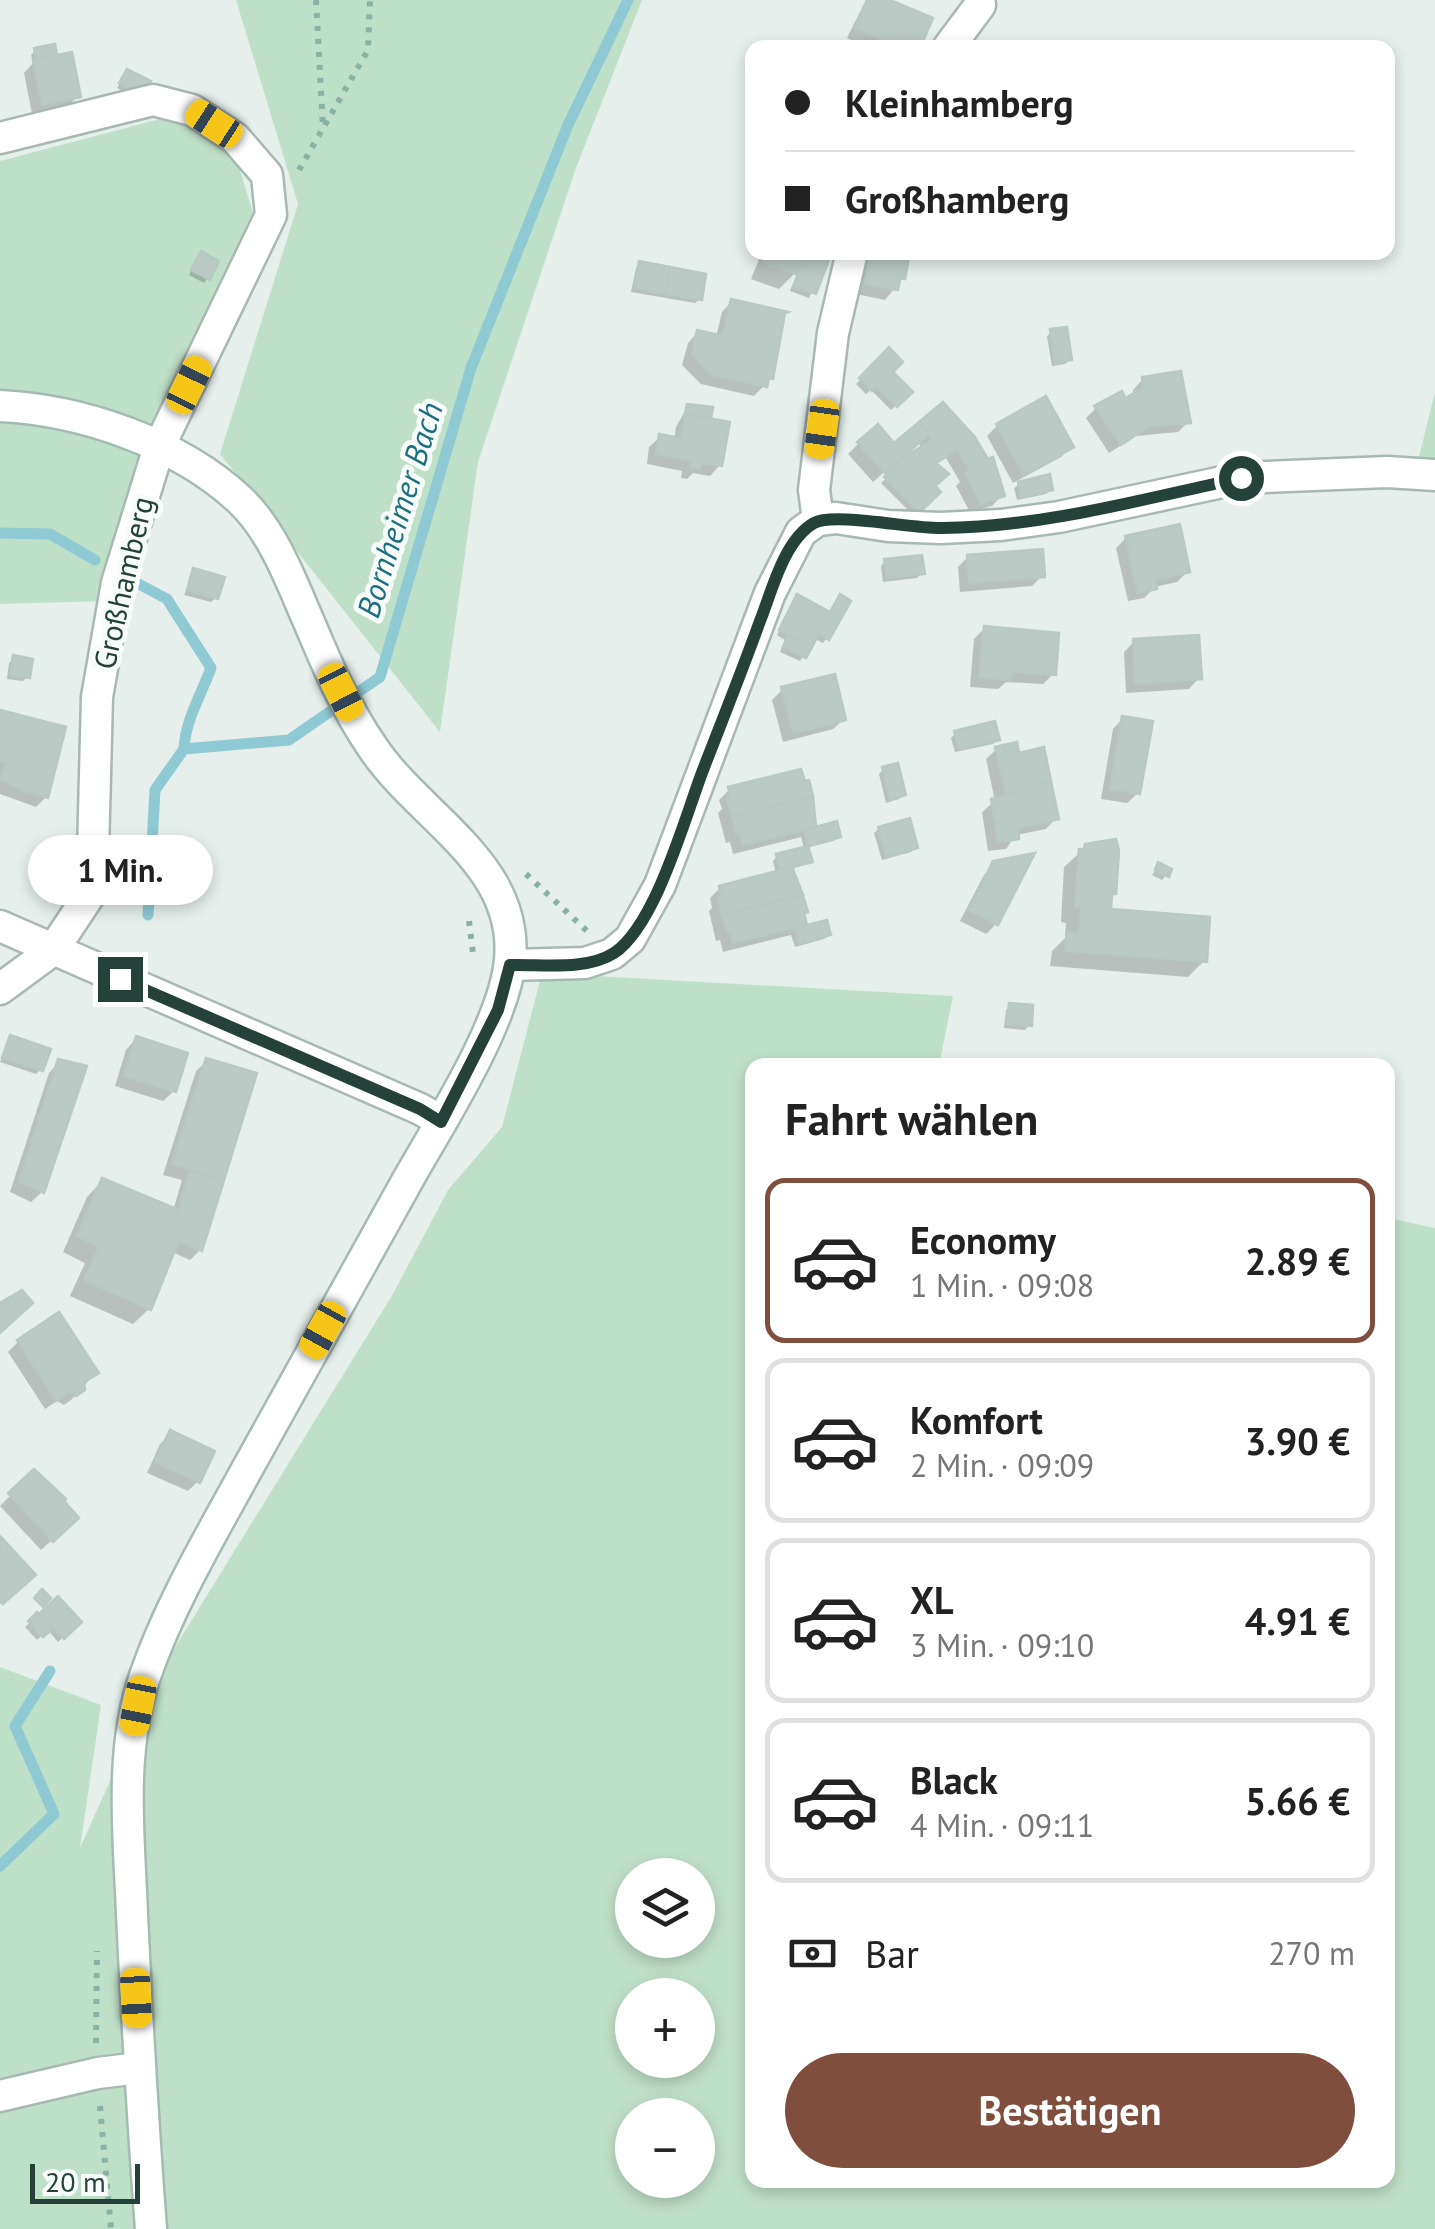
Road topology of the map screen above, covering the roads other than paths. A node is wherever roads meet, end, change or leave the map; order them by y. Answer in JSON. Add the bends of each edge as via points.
{"nodes":[{"id":1,"x":980,"y":5,"type":"dead end"},
{"id":2,"x":954,"y":40,"type":"edge"},
{"id":3,"x":0,"y":138,"type":"edge"},
{"id":4,"x":850,"y":260,"type":"edge"},
{"id":5,"x":0,"y":406,"type":"edge"},
{"id":6,"x":159,"y":446,"type":"junction"},
{"id":7,"x":1435,"y":476,"type":"edge"},
{"id":8,"x":818,"y":520,"type":"junction"},
{"id":9,"x":0,"y":926,"type":"edge"},
{"id":10,"x":53,"y":950,"type":"junction"},
{"id":11,"x":510,"y":965,"type":"junction"},
{"id":12,"x":0,"y":989,"type":"edge"},
{"id":13,"x":441,"y":1122,"type":"junction"},
{"id":14,"x":139,"y":2068,"type":"junction"},
{"id":15,"x":0,"y":2096,"type":"edge"},
{"id":16,"x":151,"y":2229,"type":"edge"}],
"edges":[{"from":1,"to":2,"type":"street"},
{"from":3,"to":6,"type":"street","name":"Großhamberg","via":[[154,100],[192,110],[235,138],[267,175],[271,215]]},
{"from":4,"to":8,"type":"street","via":[[831,352],[814,490]]},
{"from":5,"to":6,"type":"street","via":[[82,420]]},
{"from":6,"to":10,"type":"street","name":"Großhamberg","via":[[117,583],[97,697],[92,891]]},
{"from":6,"to":11,"type":"street","via":[[240,500],[266,532],[376,754],[487,872],[508,916]]},
{"from":7,"to":8,"type":"street","via":[[1241,478],[1001,525]]},
{"from":8,"to":11,"type":"street","via":[[801,532],[770,593],[660,884],[630,939],[585,963]]},
{"from":9,"to":10,"type":"street"},
{"from":10,"to":12,"type":"street","name":"Großhamberg"},
{"from":10,"to":13,"type":"street"},
{"from":11,"to":13,"type":"street","via":[[498,1010]]},
{"from":13,"to":14,"type":"street","via":[[214,1530],[143,1682],[126,1786]]},
{"from":14,"to":15,"type":"street"},
{"from":14,"to":16,"type":"street"}]}
